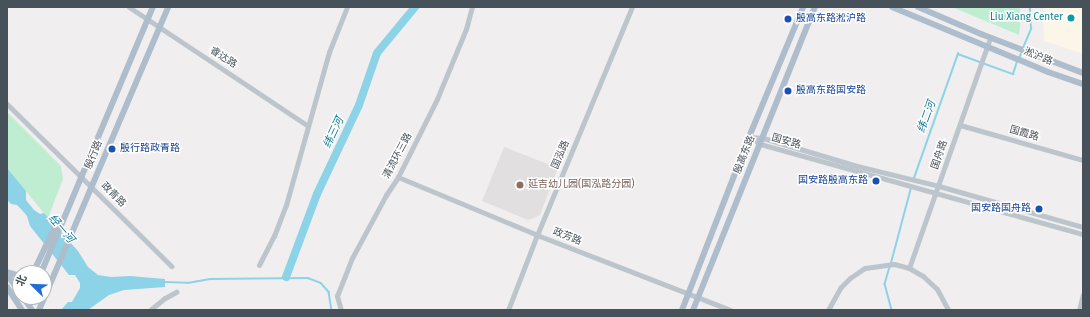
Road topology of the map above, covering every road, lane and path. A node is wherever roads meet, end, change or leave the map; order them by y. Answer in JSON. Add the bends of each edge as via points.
{"nodes":[{"id":1,"x":129,"y":7,"type":"edge"},
{"id":2,"x":154,"y":7,"type":"edge"},
{"id":3,"x":168,"y":7,"type":"edge"},
{"id":4,"x":347,"y":7,"type":"edge"},
{"id":5,"x":472,"y":7,"type":"edge"},
{"id":6,"x":632,"y":7,"type":"edge"},
{"id":7,"x":803,"y":7,"type":"edge"},
{"id":8,"x":815,"y":7,"type":"edge"},
{"id":9,"x":892,"y":7,"type":"edge"},
{"id":10,"x":918,"y":7,"type":"edge"},
{"id":11,"x":148,"y":20,"type":"junction"},
{"id":12,"x":159,"y":28,"type":"junction"},
{"id":13,"x":990,"y":38,"type":"junction"},
{"id":14,"x":987,"y":47,"type":"junction"},
{"id":15,"x":1083,"y":73,"type":"edge"},
{"id":16,"x":1083,"y":84,"type":"edge"},
{"id":17,"x":7,"y":104,"type":"edge"},
{"id":18,"x":308,"y":126,"type":"junction"},
{"id":19,"x":960,"y":126,"type":"junction"},
{"id":20,"x":749,"y":137,"type":"junction"},
{"id":21,"x":762,"y":141,"type":"junction"},
{"id":22,"x":1083,"y":160,"type":"edge"},
{"id":23,"x":81,"y":177,"type":"junction"},
{"id":24,"x":398,"y":177,"type":"junction"},
{"id":25,"x":923,"y":186,"type":"junction"},
{"id":26,"x":939,"y":186,"type":"junction"},
{"id":27,"x":91,"y":187,"type":"junction"},
{"id":28,"x":937,"y":193,"type":"junction"},
{"id":29,"x":1083,"y":227,"type":"edge"},
{"id":30,"x":1083,"y":234,"type":"edge"},
{"id":31,"x":537,"y":235,"type":"junction"},
{"id":32,"x":47,"y":253,"type":"junction"},
{"id":33,"x":39,"y":265,"type":"edge"},
{"id":34,"x":43,"y":265,"type":"edge"},
{"id":35,"x":258,"y":265,"type":"dead end"},
{"id":36,"x":170,"y":266,"type":"dead end"},
{"id":37,"x":909,"y":268,"type":"junction"},
{"id":38,"x":7,"y":287,"type":"edge"},
{"id":39,"x":176,"y":292,"type":"dead end"},
{"id":40,"x":688,"y":294,"type":"junction"},
{"id":41,"x":1083,"y":294,"type":"edge"},
{"id":42,"x":698,"y":298,"type":"junction"},
{"id":43,"x":22,"y":310,"type":"edge"},
{"id":44,"x":39,"y":310,"type":"edge"},
{"id":45,"x":150,"y":310,"type":"edge"},
{"id":46,"x":341,"y":310,"type":"edge"},
{"id":47,"x":508,"y":310,"type":"edge"},
{"id":48,"x":682,"y":310,"type":"edge"},
{"id":49,"x":693,"y":310,"type":"edge"},
{"id":50,"x":730,"y":310,"type":"edge"},
{"id":51,"x":828,"y":310,"type":"edge"},
{"id":52,"x":948,"y":310,"type":"edge"},
{"id":53,"x":1079,"y":310,"type":"edge"}],
"edges":[{"from":1,"to":11,"type":"street","name":"睿达路"},
{"from":2,"to":11,"type":"main road","name":"殷行路"},
{"from":3,"to":12,"type":"main road","name":"殷行路"},
{"from":4,"to":18,"type":"street","via":[[329,52]]},
{"from":5,"to":24,"type":"street","name":"清流环三路","via":[[466,29],[437,99]]},
{"from":6,"to":31,"type":"street","name":"国泓路"},
{"from":7,"to":20,"type":"main road","name":"殷高东路"},
{"from":8,"to":21,"type":"main road","name":"殷高东路"},
{"from":9,"to":14,"type":"main road","name":"淞沪路"},
{"from":10,"to":13,"type":"main road","name":"淞沪路"},
{"from":11,"to":12,"type":"street","name":"睿达路"},
{"from":11,"to":23,"type":"main road","name":"殷行路"},
{"from":12,"to":18,"type":"street","name":"睿达路"},
{"from":12,"to":27,"type":"main road","name":"殷行路"},
{"from":13,"to":14,"type":"street"},
{"from":13,"to":15,"type":"main road","name":"淞沪路"},
{"from":14,"to":16,"type":"main road","name":"淞沪路"},
{"from":14,"to":19,"type":"street","name":"国舟路"},
{"from":17,"to":23,"type":"street","name":"政青路"},
{"from":18,"to":35,"type":"street","via":[[286,205],[274,236]]},
{"from":19,"to":22,"type":"street","name":"国霞路"},
{"from":19,"to":26,"type":"street","name":"国舟路"},
{"from":20,"to":21,"type":"street","name":"国安路"},
{"from":20,"to":40,"type":"main road","name":"殷高东路"},
{"from":21,"to":25,"type":"street","name":"国安路"},
{"from":21,"to":42,"type":"main road","name":"殷高东路"},
{"from":23,"to":27,"type":"street","name":"政青路"},
{"from":23,"to":32,"type":"main road","name":"殷行路"},
{"from":24,"to":31,"type":"street","name":"政芳路"},
{"from":24,"to":46,"type":"street","name":"清流环三路","via":[[352,258],[337,296]]},
{"from":25,"to":26,"type":"street","name":"国安路"},
{"from":25,"to":28,"type":"street","name":"国安路"},
{"from":26,"to":28,"type":"street","name":"国舟路"},
{"from":26,"to":29,"type":"street","name":"国安路"},
{"from":27,"to":36,"type":"street","name":"政青路"},
{"from":27,"to":44,"type":"main road","name":"殷行路"},
{"from":28,"to":30,"type":"street","name":"国安路"},
{"from":28,"to":37,"type":"street","name":"国舟路"},
{"from":31,"to":40,"type":"street","name":"政芳路"},
{"from":31,"to":47,"type":"street","name":"国泓路"},
{"from":32,"to":33,"type":"main road"},
{"from":32,"to":34,"type":"main road","name":"殷行路"},
{"from":37,"to":51,"type":"street","via":[[894,264],[865,268],[841,287]]},
{"from":37,"to":52,"type":"street","via":[[937,289]]},
{"from":38,"to":43,"type":"main road"},
{"from":39,"to":45,"type":"street"},
{"from":40,"to":42,"type":"street","name":"政芳路"},
{"from":40,"to":48,"type":"main road","name":"殷高东路"},
{"from":41,"to":53,"type":"street"},
{"from":42,"to":49,"type":"main road","name":"殷高东路"},
{"from":42,"to":50,"type":"street","name":"政芳路"}]}
